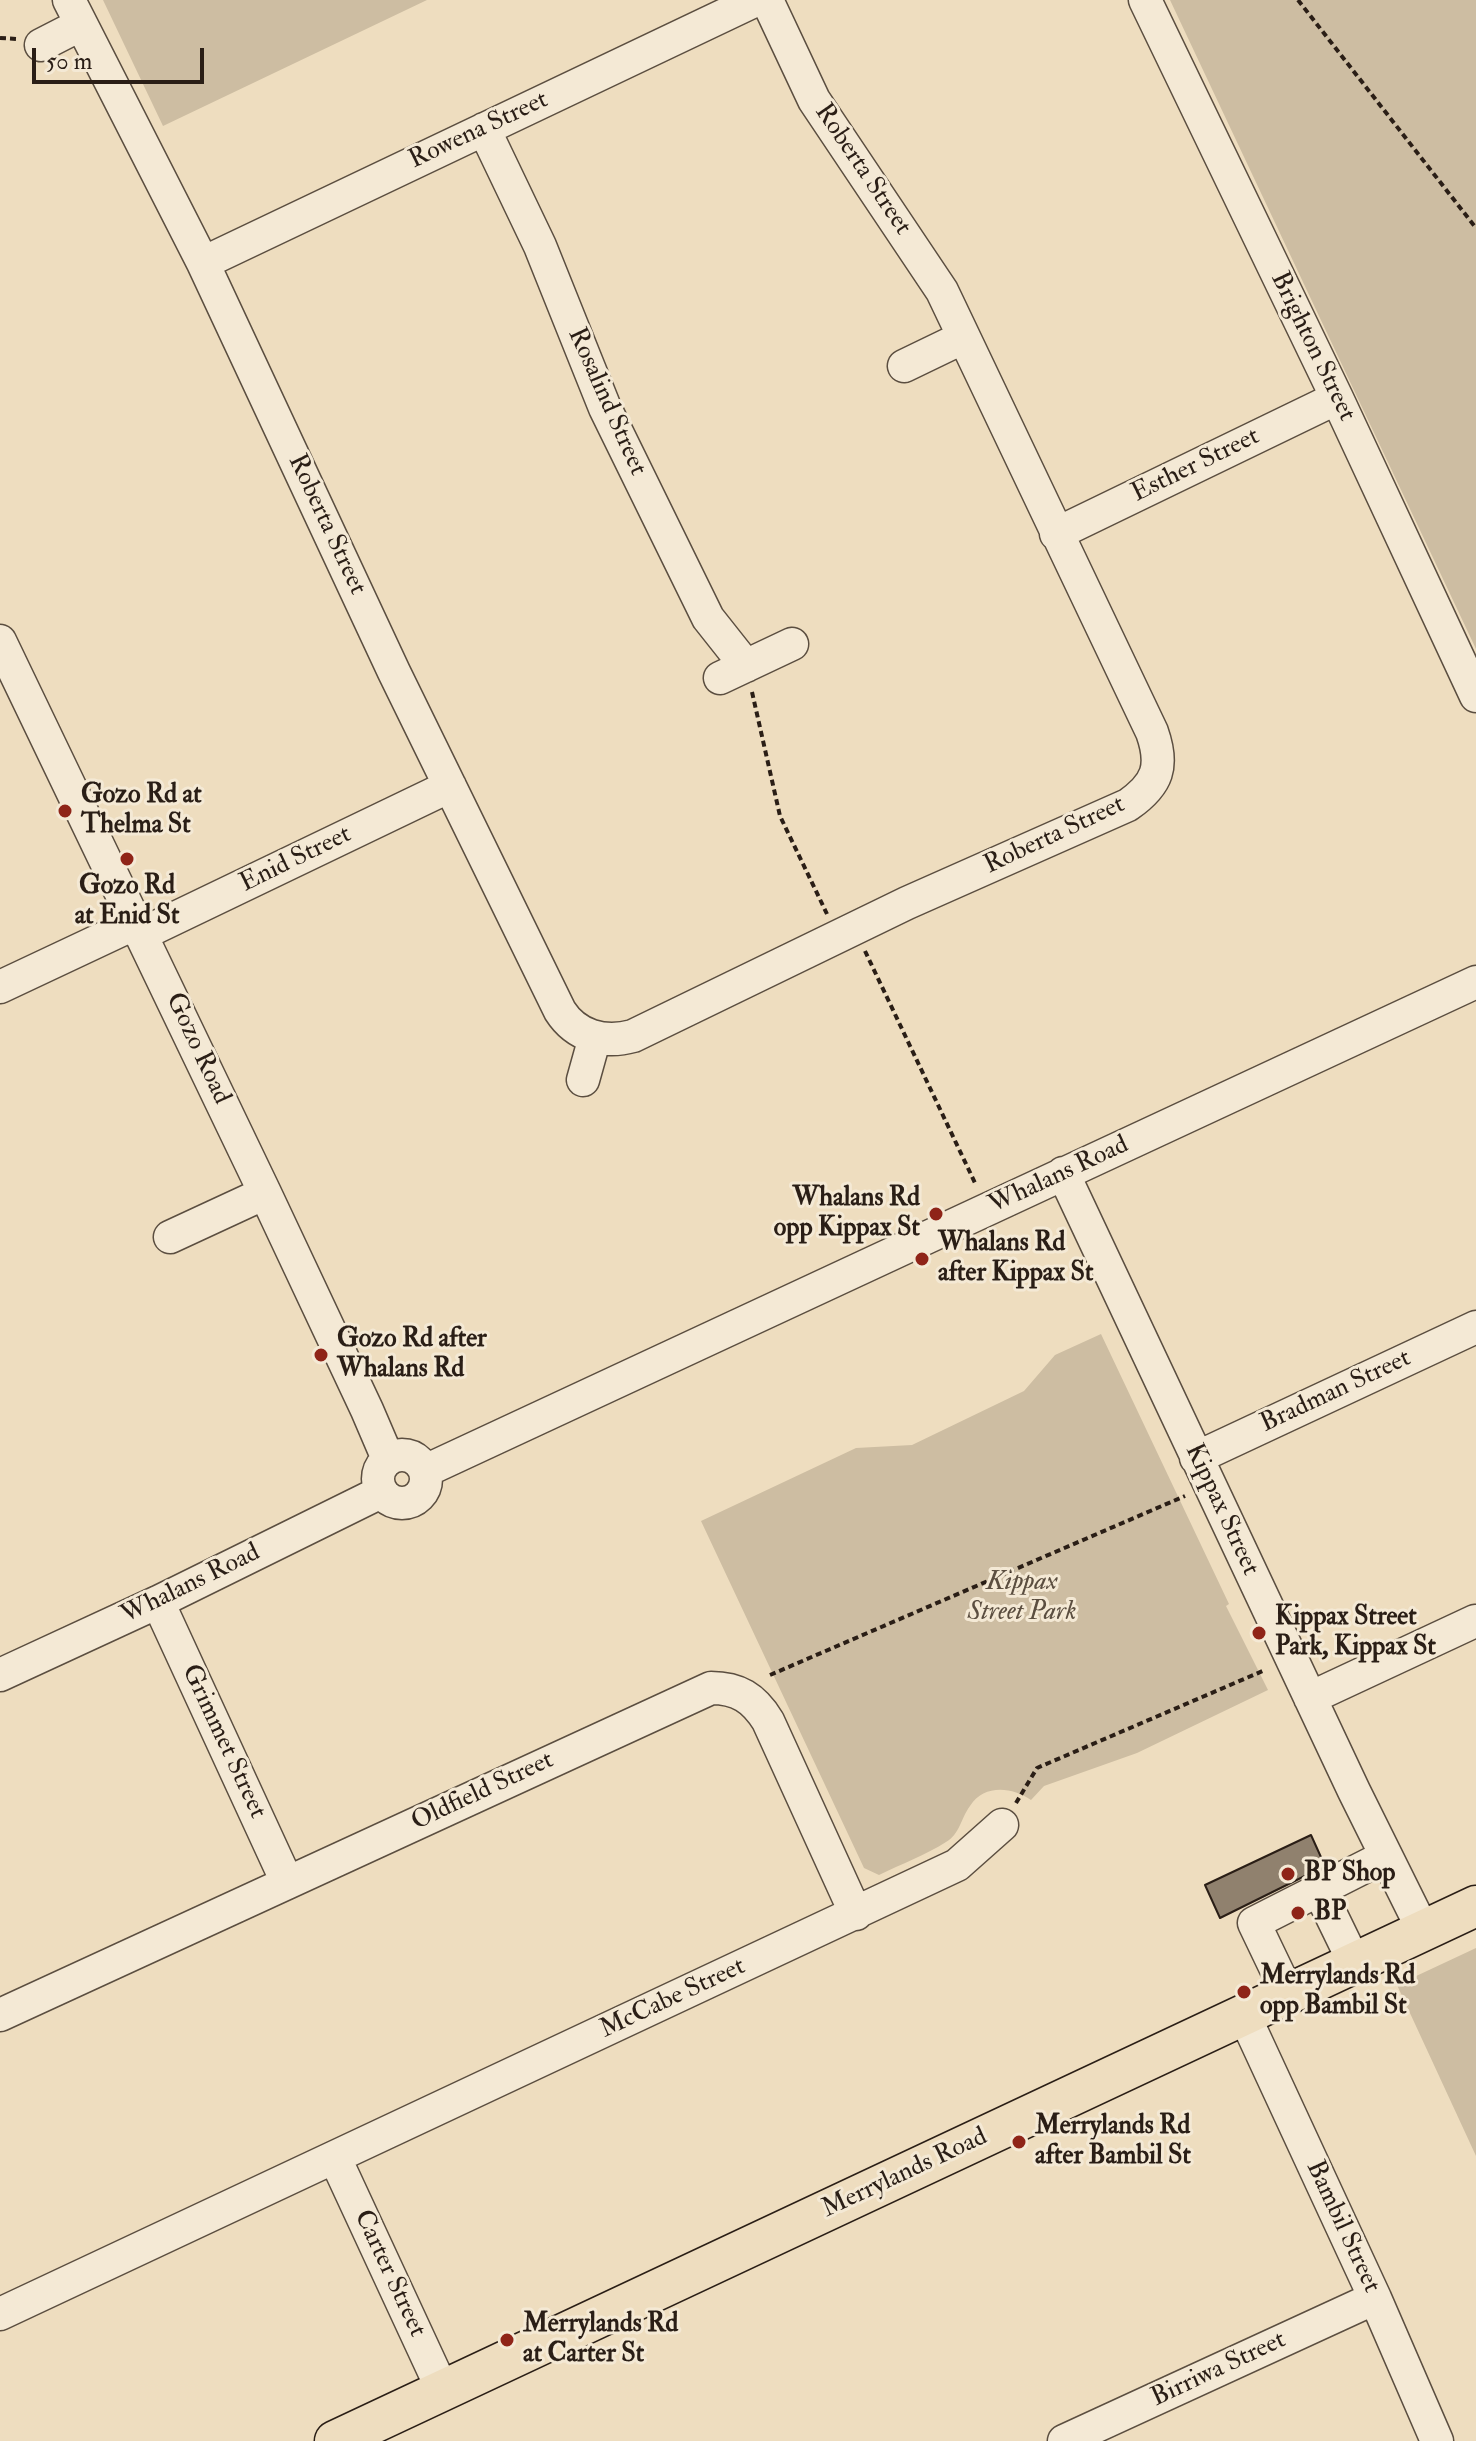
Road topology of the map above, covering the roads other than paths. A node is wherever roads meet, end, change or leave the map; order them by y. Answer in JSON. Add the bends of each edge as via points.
{"nodes":[{"id":1,"x":756,"y":0,"type":"edge"},
{"id":2,"x":767,"y":0,"type":"edge"},
{"id":3,"x":1145,"y":0,"type":"edge"},
{"id":4,"x":74,"y":13,"type":"edge"},
{"id":5,"x":41,"y":45,"type":"dead end"},
{"id":6,"x":484,"y":129,"type":"junction"},
{"id":7,"x":203,"y":263,"type":"junction"},
{"id":8,"x":962,"y":338,"type":"junction"},
{"id":9,"x":904,"y":366,"type":"dead end"},
{"id":10,"x":1337,"y":398,"type":"junction"},
{"id":11,"x":1056,"y":534,"type":"junction"},
{"id":12,"x":0,"y":641,"type":"edge"},
{"id":13,"x":792,"y":644,"type":"dead end"},
{"id":14,"x":1476,"y":696,"type":"edge"},
{"id":15,"x":450,"y":786,"type":"junction"},
{"id":16,"x":139,"y":928,"type":"junction"},
{"id":17,"x":1476,"y":982,"type":"edge"},
{"id":18,"x":0,"y":987,"type":"edge"},
{"id":19,"x":595,"y":1037,"type":"junction"},
{"id":20,"x":583,"y":1080,"type":"dead end"},
{"id":21,"x":1063,"y":1173,"type":"junction"},
{"id":22,"x":265,"y":1193,"type":"junction"},
{"id":23,"x":170,"y":1237,"type":"dead end"},
{"id":24,"x":1476,"y":1327,"type":"edge"},
{"id":25,"x":1196,"y":1458,"type":"junction"},
{"id":26,"x":388,"y":1459,"type":"junction"},
{"id":27,"x":425,"y":1471,"type":"junction"},
{"id":28,"x":381,"y":1492,"type":"junction"},
{"id":29,"x":158,"y":1602,"type":"junction"},
{"id":30,"x":1475,"y":1621,"type":"edge"},
{"id":31,"x":0,"y":1675,"type":"edge"},
{"id":32,"x":1310,"y":1698,"type":"junction"},
{"id":33,"x":1002,"y":1825,"type":"road end"},
{"id":34,"x":1386,"y":1856,"type":"junction"},
{"id":35,"x":287,"y":1882,"type":"junction"},
{"id":36,"x":1319,"y":1890,"type":"junction"},
{"id":37,"x":1476,"y":1906,"type":"edge"},
{"id":38,"x":856,"y":1914,"type":"junction"},
{"id":39,"x":1423,"y":1930,"type":"junction"},
{"id":40,"x":1354,"y":1962,"type":"junction"},
{"id":41,"x":1288,"y":1994,"type":"junction"},
{"id":42,"x":0,"y":2015,"type":"edge"},
{"id":43,"x":1244,"y":2015,"type":"junction"},
{"id":44,"x":335,"y":2158,"type":"junction"},
{"id":45,"x":1375,"y":2298,"type":"junction"},
{"id":46,"x":0,"y":2314,"type":"edge"},
{"id":47,"x":443,"y":2391,"type":"junction"},
{"id":48,"x":335,"y":2441,"type":"edge"},
{"id":49,"x":1064,"y":2441,"type":"edge"},
{"id":50,"x":1437,"y":2441,"type":"edge"}],
"edges":[{"from":1,"to":6,"type":"street","name":"Rowena Street"},
{"from":2,"to":8,"type":"street","name":"Roberta Street","via":[[814,100],[936,280]]},
{"from":3,"to":10,"type":"street","name":"Brighton Street"},
{"from":4,"to":5,"type":"street"},
{"from":4,"to":7,"type":"street","name":"Roberta Street"},
{"from":6,"to":7,"type":"street","name":"Rowena Street"},
{"from":6,"to":13,"type":"street","name":"Rosalind Street","via":[[540,246],[605,408],[733,672]]},
{"from":7,"to":15,"type":"street","name":"Roberta Street"},
{"from":8,"to":9,"type":"street"},
{"from":8,"to":11,"type":"street","name":"Roberta Street"},
{"from":10,"to":11,"type":"street","name":"Esther Street"},
{"from":10,"to":14,"type":"street","name":"Brighton Street"},
{"from":11,"to":19,"type":"street","name":"Roberta Street","via":[[1152,732],[1159,758],[1148,787],[1128,805],[907,903],[633,1036]]},
{"from":12,"to":16,"type":"street","name":"Gozo Road"},
{"from":15,"to":16,"type":"street","name":"Enid Street"},
{"from":15,"to":19,"type":"street","name":"Roberta Street","via":[[560,1011],[577,1030]]},
{"from":16,"to":18,"type":"street","name":"Enid Street"},
{"from":16,"to":22,"type":"street","name":"Gozo Road"},
{"from":17,"to":21,"type":"street","name":"Whalans Road"},
{"from":19,"to":20,"type":"street"},
{"from":21,"to":25,"type":"street","name":"Kippax Street"},
{"from":21,"to":27,"type":"street","name":"Whalans Road"},
{"from":22,"to":23,"type":"street"},
{"from":22,"to":26,"type":"street","name":"Gozo Road"},
{"from":24,"to":25,"type":"street","name":"Bradman Street"},
{"from":25,"to":32,"type":"street","name":"Kippax Street"},
{"from":26,"to":27,"type":"street","via":[[411,1457]]},
{"from":26,"to":28,"type":"street","via":[[378,1476]]},
{"from":27,"to":28,"type":"street","via":[[424,1491],[412,1502],[396,1503]]},
{"from":28,"to":29,"type":"street","name":"Whalans Road"},
{"from":29,"to":31,"type":"street","name":"Whalans Road"},
{"from":29,"to":35,"type":"street","name":"Grimmet Street"},
{"from":30,"to":32,"type":"street"},
{"from":32,"to":34,"type":"street","name":"Kippax Street"},
{"from":33,"to":38,"type":"street","name":"McCabe Street","via":[[957,1865]]},
{"from":34,"to":36,"type":"street"},
{"from":34,"to":39,"type":"street","name":"Kippax Street"},
{"from":35,"to":38,"type":"street","name":"Oldfield Street","via":[[697,1693],[724,1688],[752,1699],[768,1721]]},
{"from":35,"to":42,"type":"street","name":"Oldfield Street"},
{"from":36,"to":40,"type":"street"},
{"from":36,"to":41,"type":"street","via":[[1254,1923]]},
{"from":37,"to":39,"type":"main road","name":"Merrylands Road"},
{"from":38,"to":44,"type":"street","name":"McCabe Street"},
{"from":39,"to":40,"type":"main road","name":"Merrylands Road"},
{"from":40,"to":41,"type":"main road","name":"Merrylands Road"},
{"from":41,"to":43,"type":"main road","name":"Merrylands Road"},
{"from":43,"to":45,"type":"street","name":"Bambil Street"},
{"from":43,"to":47,"type":"main road","name":"Merrylands Road"},
{"from":44,"to":46,"type":"street"},
{"from":44,"to":47,"type":"street","name":"Carter Street"},
{"from":45,"to":49,"type":"street","name":"Birriwa Street"},
{"from":45,"to":50,"type":"street","name":"Bambil Street"},
{"from":47,"to":48,"type":"main road","name":"Merrylands Road"}]}
